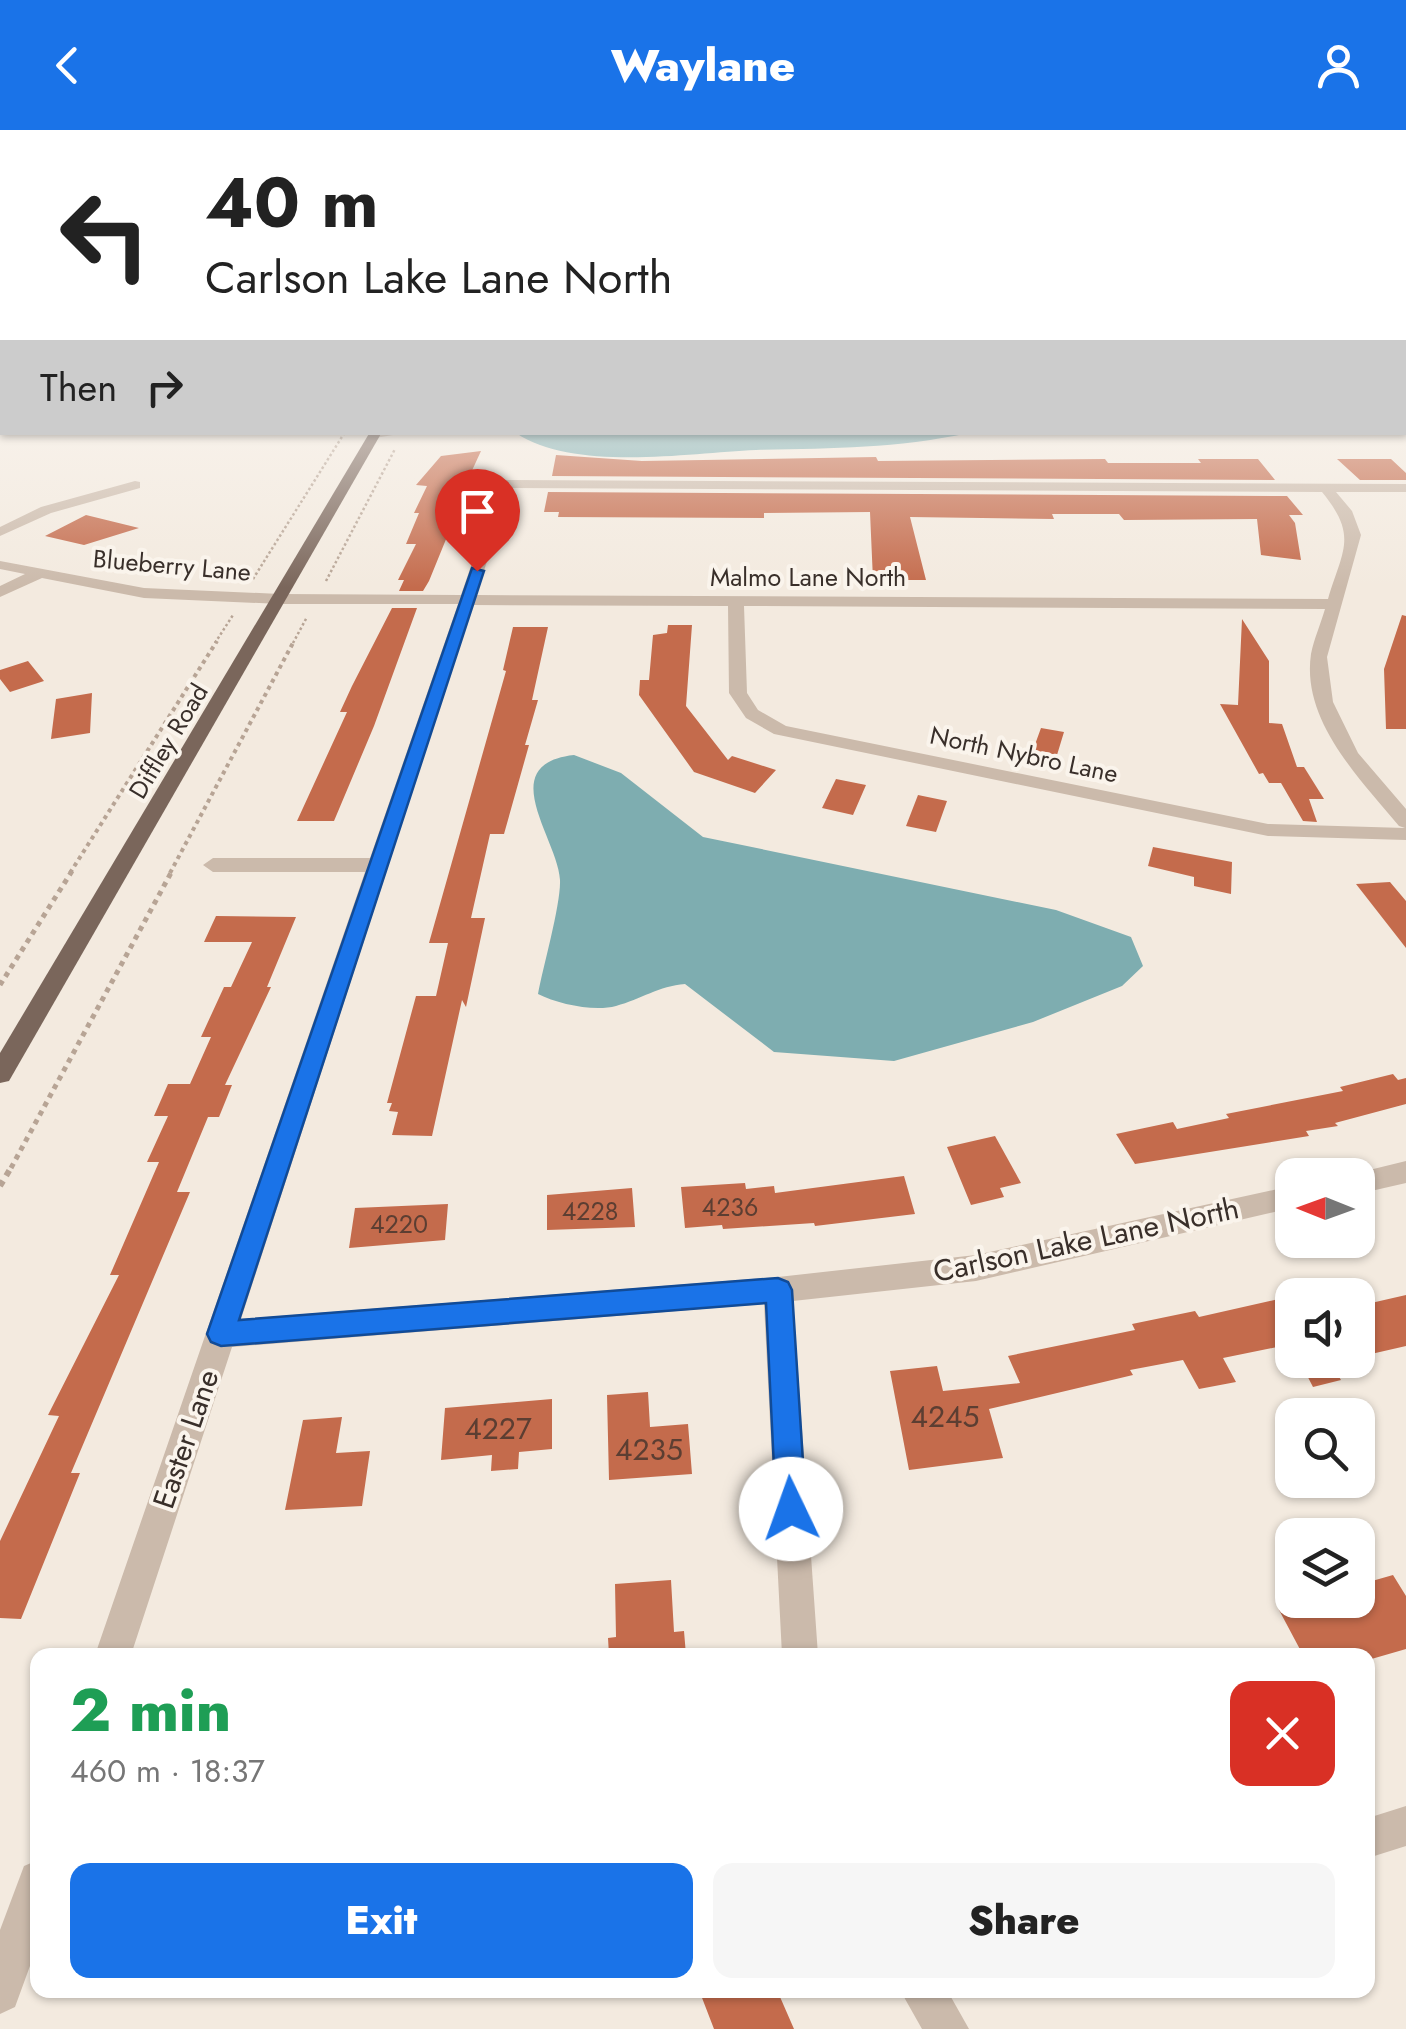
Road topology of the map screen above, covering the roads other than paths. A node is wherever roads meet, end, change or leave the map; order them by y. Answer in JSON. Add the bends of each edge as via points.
{"nodes":[{"id":1,"x":375,"y":435,"type":"edge"},
{"id":2,"x":135,"y":485,"type":"dead end"},
{"id":3,"x":1324,"y":488,"type":"junction"},
{"id":4,"x":1406,"y":488,"type":"edge"},
{"id":5,"x":0,"y":532,"type":"edge"},
{"id":6,"x":0,"y":565,"type":"edge"},
{"id":7,"x":37,"y":574,"type":"junction"},
{"id":8,"x":0,"y":592,"type":"edge"},
{"id":9,"x":280,"y":599,"type":"junction"},
{"id":10,"x":468,"y":600,"type":"junction"},
{"id":11,"x":736,"y":601,"type":"junction"},
{"id":12,"x":1336,"y":604,"type":"junction"},
{"id":13,"x":1406,"y":822,"type":"edge"},
{"id":14,"x":1406,"y":834,"type":"edge"},
{"id":15,"x":213,"y":865,"type":"dead end"},
{"id":16,"x":378,"y":865,"type":"junction"},
{"id":17,"x":0,"y":1074,"type":"edge"},
{"id":18,"x":1406,"y":1172,"type":"edge"},
{"id":19,"x":1375,"y":1179,"type":"edge"},
{"id":20,"x":1275,"y":1202,"type":"edge"},
{"id":21,"x":778,"y":1290,"type":"junction"},
{"id":22,"x":221,"y":1334,"type":"junction"},
{"id":23,"x":115,"y":1648,"type":"edge"},
{"id":24,"x":800,"y":1648,"type":"edge"},
{"id":25,"x":1406,"y":1826,"type":"edge"},
{"id":26,"x":1375,"y":1836,"type":"edge"},
{"id":27,"x":30,"y":1904,"type":"edge"},
{"id":28,"x":0,"y":1992,"type":"edge"},
{"id":29,"x":927,"y":1998,"type":"edge"},
{"id":30,"x":948,"y":2029,"type":"edge"}],
"edges":[{"from":1,"to":9,"type":"main road","name":"Diffley Road"},
{"from":2,"to":5,"type":"street","via":[[46,510]]},
{"from":3,"to":4,"type":"street"},
{"from":3,"to":10,"type":"street","name":"Easter Lane","via":[[506,484]]},
{"from":3,"to":12,"type":"street","via":[[1354,535]]},
{"from":6,"to":7,"type":"street","name":"Blueberry Lane"},
{"from":7,"to":8,"type":"street"},
{"from":7,"to":9,"type":"street","name":"Blueberry Lane","via":[[144,593]]},
{"from":9,"to":10,"type":"street","name":"Malmo Lane North"},
{"from":9,"to":17,"type":"main road","name":"Diffley Road"},
{"from":10,"to":11,"type":"street","name":"Malmo Lane North"},
{"from":10,"to":16,"type":"street","name":"Easter Lane"},
{"from":11,"to":12,"type":"street","name":"Malmo Lane North"},
{"from":11,"to":14,"type":"street","name":"North Nybro Lane","via":[[738,693],[752,714],[780,730],[1268,830]]},
{"from":12,"to":13,"type":"street","via":[[1319,657],[1324,702],[1350,755]]},
{"from":15,"to":16,"type":"street"},
{"from":16,"to":22,"type":"street","name":"Easter Lane"},
{"from":18,"to":19,"type":"street"},
{"from":20,"to":21,"type":"street","name":"Carlson Lake Lane North","via":[[976,1268]]},
{"from":21,"to":22,"type":"street","name":"Carlson Lake Lane North"},
{"from":21,"to":24,"type":"street"},
{"from":22,"to":23,"type":"street","name":"Easter Lane"},
{"from":25,"to":26,"type":"street"},
{"from":27,"to":28,"type":"street"},
{"from":29,"to":30,"type":"street"}]}
